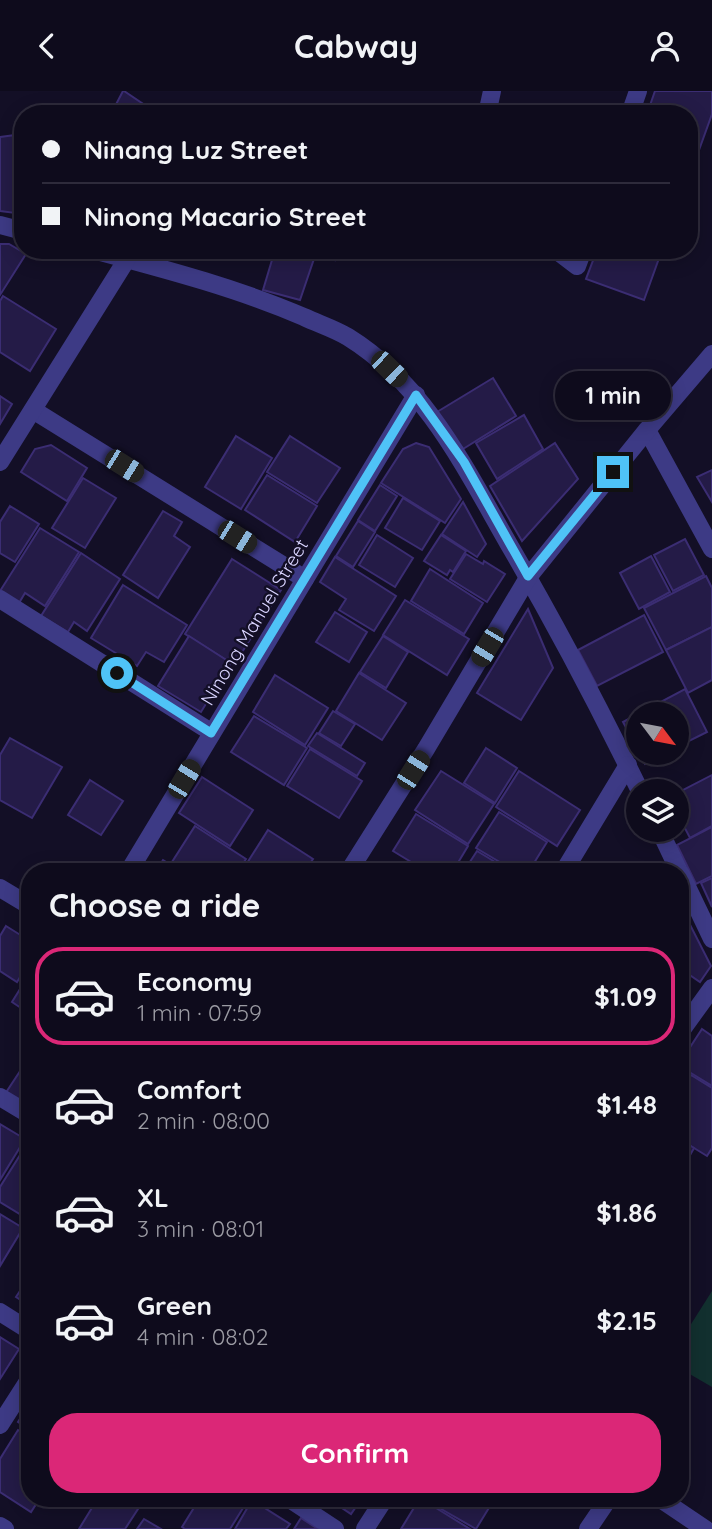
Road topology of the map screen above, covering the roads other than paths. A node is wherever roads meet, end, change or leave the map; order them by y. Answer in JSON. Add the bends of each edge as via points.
{"nodes":[{"id":1,"x":124,"y":259,"type":"edge"},
{"id":2,"x":568,"y":259,"type":"edge"},
{"id":3,"x":580,"y":259,"type":"edge"},
{"id":4,"x":127,"y":260,"type":"junction"},
{"id":5,"x":712,"y":353,"type":"edge"},
{"id":6,"x":416,"y":395,"type":"junction"},
{"id":7,"x":33,"y":410,"type":"junction"},
{"id":8,"x":646,"y":430,"type":"junction"},
{"id":9,"x":0,"y":462,"type":"edge"},
{"id":10,"x":712,"y":549,"type":"edge"},
{"id":11,"x":528,"y":576,"type":"junction"},
{"id":12,"x":304,"y":579,"type":"junction"},
{"id":13,"x":0,"y":599,"type":"edge"},
{"id":14,"x":211,"y":733,"type":"junction"},
{"id":15,"x":626,"y":761,"type":"edge"},
{"id":16,"x":628,"y":765,"type":"joint"},
{"id":17,"x":634,"y":779,"type":"edge"},
{"id":18,"x":665,"y":842,"type":"edge"},
{"id":19,"x":134,"y":863,"type":"edge"},
{"id":20,"x":354,"y":863,"type":"edge"},
{"id":21,"x":569,"y":863,"type":"edge"},
{"id":22,"x":675,"y":863,"type":"edge"},
{"id":23,"x":0,"y":888,"type":"edge"},
{"id":24,"x":689,"y":892,"type":"edge"},
{"id":25,"x":21,"y":901,"type":"edge"},
{"id":26,"x":712,"y":939,"type":"edge"},
{"id":27,"x":712,"y":988,"type":"edge"},
{"id":28,"x":689,"y":1020,"type":"edge"},
{"id":29,"x":0,"y":1097,"type":"edge"},
{"id":30,"x":21,"y":1110,"type":"edge"},
{"id":31,"x":0,"y":1312,"type":"edge"},
{"id":32,"x":21,"y":1325,"type":"edge"},
{"id":33,"x":21,"y":1392,"type":"edge"},
{"id":34,"x":0,"y":1425,"type":"edge"},
{"id":35,"x":302,"y":1507,"type":"edge"},
{"id":36,"x":379,"y":1507,"type":"edge"},
{"id":37,"x":602,"y":1507,"type":"edge"},
{"id":38,"x":672,"y":1507,"type":"edge"},
{"id":39,"x":0,"y":1526,"type":"edge"},
{"id":40,"x":5,"y":1529,"type":"edge"},
{"id":41,"x":335,"y":1529,"type":"edge"},
{"id":42,"x":365,"y":1529,"type":"edge"},
{"id":43,"x":588,"y":1529,"type":"edge"},
{"id":44,"x":705,"y":1529,"type":"edge"}],
"edges":[{"from":1,"to":4,"type":"street"},
{"from":2,"to":3,"type":"street","via":[[577,266]]},
{"from":4,"to":6,"type":"street","via":[[277,305],[345,335],[375,355]]},
{"from":4,"to":7,"type":"street"},
{"from":5,"to":8,"type":"street"},
{"from":6,"to":11,"type":"street","via":[[464,462]]},
{"from":6,"to":12,"type":"street","name":"Ninong Manuel Street"},
{"from":7,"to":9,"type":"street"},
{"from":7,"to":12,"type":"street"},
{"from":8,"to":10,"type":"street"},
{"from":8,"to":11,"type":"street"},
{"from":11,"to":15,"type":"street"},
{"from":11,"to":20,"type":"street"},
{"from":12,"to":14,"type":"street","name":"Ninong Manuel Street"},
{"from":13,"to":14,"type":"street"},
{"from":14,"to":19,"type":"street","name":"Ninong Manuel Street"},
{"from":16,"to":17,"type":"street"},
{"from":16,"to":21,"type":"street"},
{"from":18,"to":22,"type":"street"},
{"from":23,"to":25,"type":"street"},
{"from":24,"to":26,"type":"street"},
{"from":27,"to":28,"type":"street"},
{"from":29,"to":30,"type":"street"},
{"from":31,"to":32,"type":"street"},
{"from":33,"to":34,"type":"street"},
{"from":35,"to":41,"type":"street"},
{"from":36,"to":42,"type":"street"},
{"from":37,"to":43,"type":"street"},
{"from":38,"to":44,"type":"street"},
{"from":39,"to":40,"type":"street"}]}
